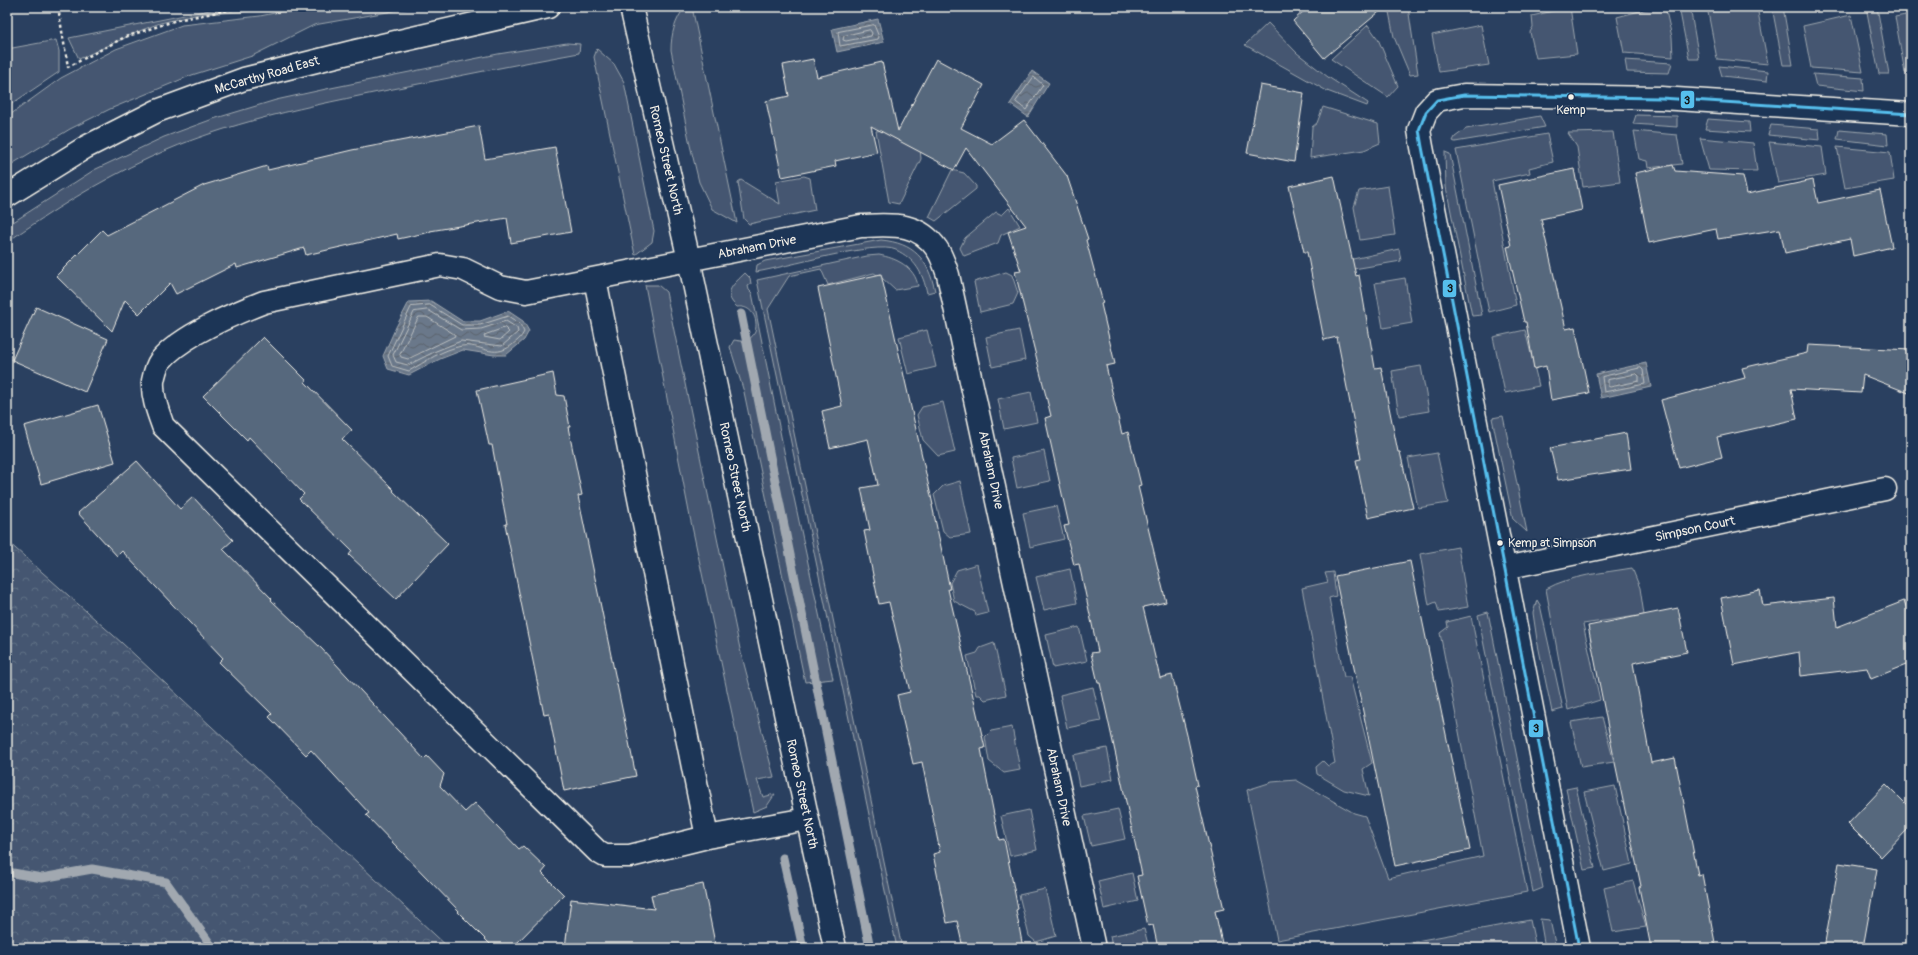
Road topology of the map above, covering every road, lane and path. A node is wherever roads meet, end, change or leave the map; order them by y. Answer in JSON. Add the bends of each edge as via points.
{"nodes":[{"id":1,"x":58,"y":7,"type":"edge"},
{"id":2,"x":244,"y":7,"type":"edge"},
{"id":3,"x":548,"y":7,"type":"edge"},
{"id":4,"x":631,"y":7,"type":"edge"},
{"id":5,"x":1911,"y":114,"type":"edge"},
{"id":6,"x":7,"y":196,"type":"edge"},
{"id":7,"x":689,"y":260,"type":"junction"},
{"id":8,"x":595,"y":279,"type":"junction"},
{"id":9,"x":1885,"y":489,"type":"dead end"},
{"id":10,"x":1505,"y":568,"type":"junction"},
{"id":11,"x":808,"y":819,"type":"junction"},
{"id":12,"x":707,"y":837,"type":"junction"},
{"id":13,"x":835,"y":948,"type":"edge"},
{"id":14,"x":1094,"y":948,"type":"edge"},
{"id":15,"x":1580,"y":948,"type":"edge"}],
"edges":[{"from":1,"to":2,"type":"path","via":[[68,67],[140,32],[177,20]]},
{"from":3,"to":6,"type":"street","name":"McCarthy Road East","via":[[244,79],[150,115],[86,147]]},
{"from":4,"to":7,"type":"street","name":"Romeo Street North"},
{"from":5,"to":10,"type":"street","via":[[1661,98],[1464,95],[1437,100],[1426,112],[1419,130]]},
{"from":7,"to":8,"type":"street","name":"Abraham Drive"},
{"from":7,"to":11,"type":"street","name":"Romeo Street North"},
{"from":7,"to":14,"type":"street","name":"Abraham Drive","via":[[861,226],[898,224],[924,233],[938,250],[948,275],[956,307]]},
{"from":8,"to":12,"type":"street"},
{"from":8,"to":12,"type":"street","name":"Abraham Drive","via":[[526,292],[500,287],[463,270],[440,265],[264,302],[238,312],[180,343],[159,362],[153,381],[155,404],[163,426],[598,852],[605,856],[630,856]]},
{"from":9,"to":10,"type":"street","name":"Simpson Court"},
{"from":10,"to":15,"type":"street"},
{"from":11,"to":12,"type":"street","name":"Abraham Drive"},
{"from":11,"to":13,"type":"street","name":"Romeo Street North"}]}
